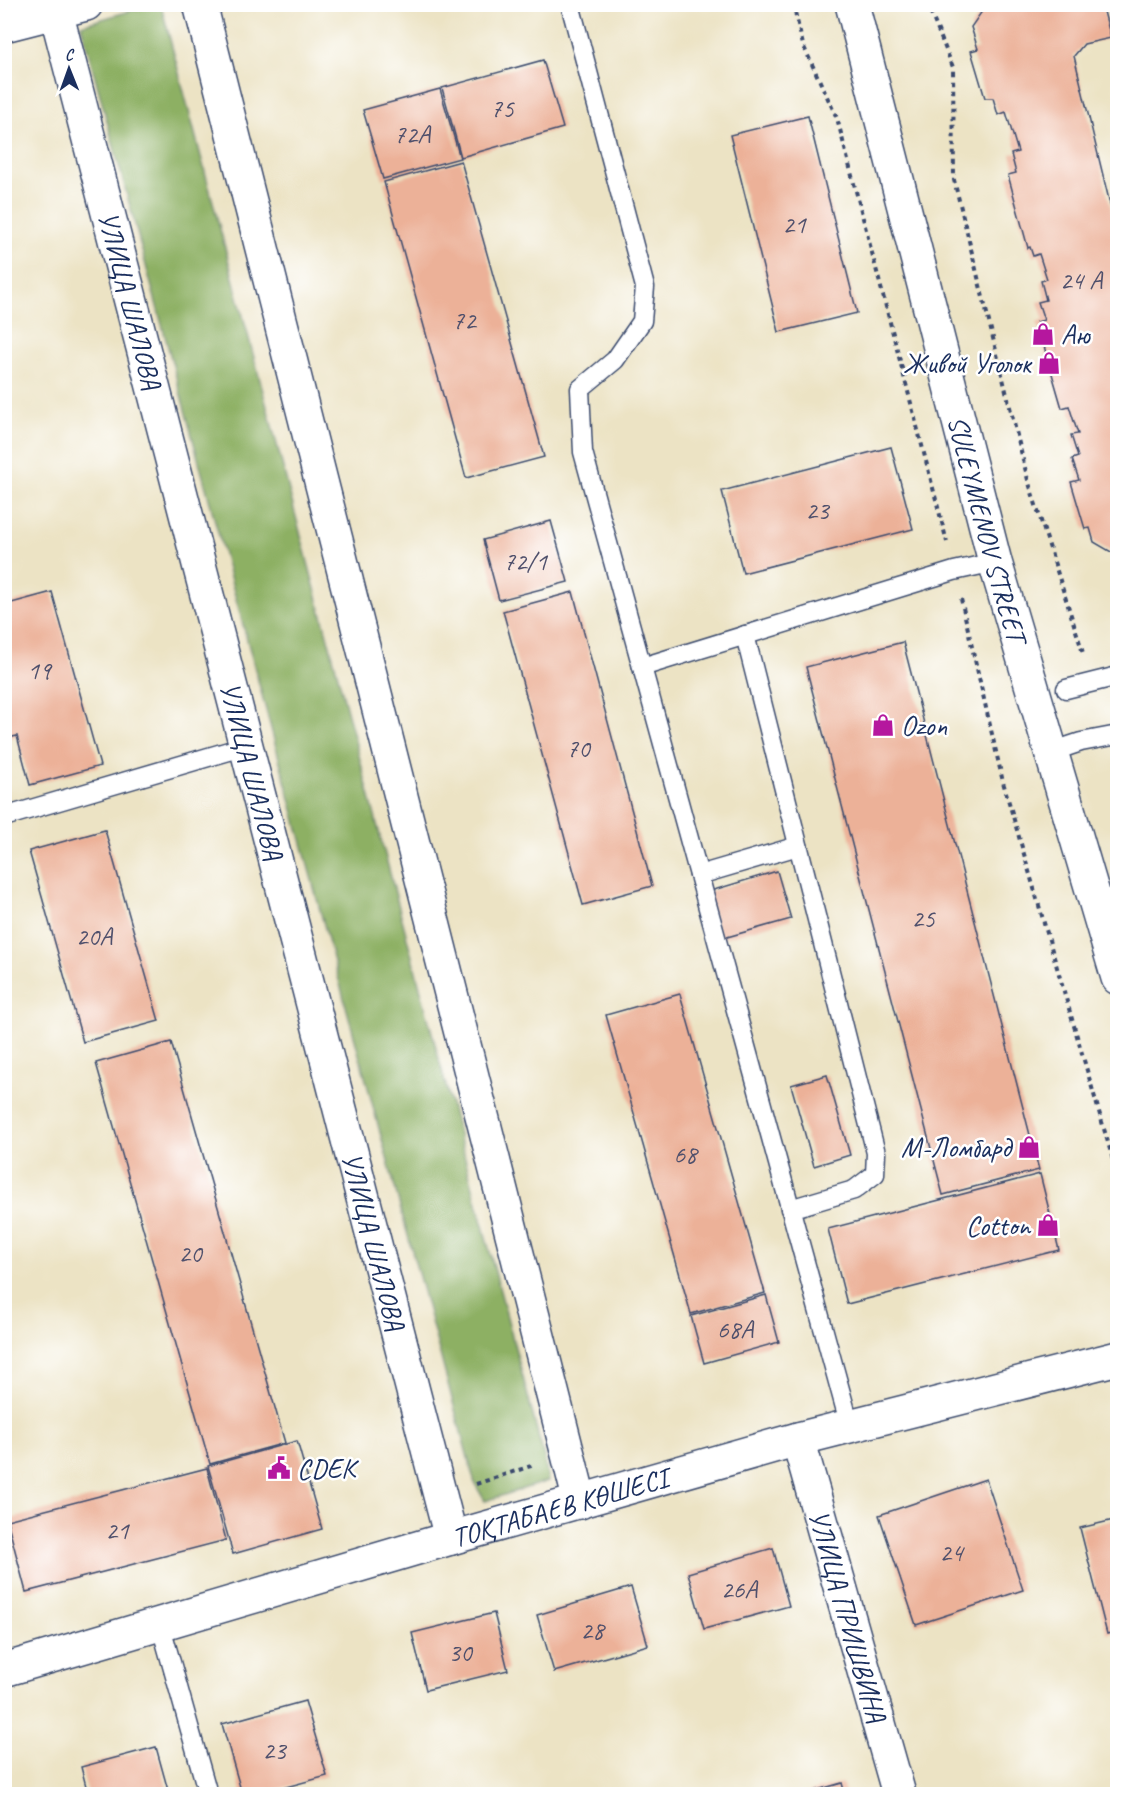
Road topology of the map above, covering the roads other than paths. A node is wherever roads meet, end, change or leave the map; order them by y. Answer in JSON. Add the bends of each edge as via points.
{"nodes":[{"id":1,"x":200,"y":4,"type":"edge"},
{"id":2,"x":570,"y":4,"type":"edge"},
{"id":3,"x":852,"y":4,"type":"edge"},
{"id":4,"x":66,"y":7,"type":"edge"},
{"id":5,"x":4,"y":25,"type":"edge"},
{"id":6,"x":995,"y":562,"type":"junction"},
{"id":7,"x":745,"y":635,"type":"junction"},
{"id":8,"x":642,"y":667,"type":"junction"},
{"id":9,"x":1118,"y":676,"type":"edge"},
{"id":10,"x":1066,"y":689,"type":"dead end"},
{"id":11,"x":1118,"y":735,"type":"edge"},
{"id":12,"x":246,"y":746,"type":"junction"},
{"id":13,"x":1051,"y":752,"type":"junction"},
{"id":14,"x":4,"y":817,"type":"edge"},
{"id":15,"x":798,"y":846,"type":"junction"},
{"id":16,"x":699,"y":875,"type":"junction"},
{"id":17,"x":1118,"y":978,"type":"edge"},
{"id":18,"x":790,"y":1209,"type":"junction"},
{"id":19,"x":1118,"y":1358,"type":"edge"},
{"id":20,"x":850,"y":1426,"type":"junction"},
{"id":21,"x":798,"y":1439,"type":"junction"},
{"id":22,"x":580,"y":1502,"type":"junction"},
{"id":23,"x":451,"y":1538,"type":"junction"},
{"id":24,"x":160,"y":1623,"type":"junction"},
{"id":25,"x":4,"y":1670,"type":"edge"},
{"id":26,"x":208,"y":1794,"type":"edge"},
{"id":27,"x":899,"y":1794,"type":"edge"}],
"edges":[{"from":1,"to":22,"type":"street"},
{"from":2,"to":8,"type":"lane","via":[[645,287],[642,321],[615,360],[580,389],[583,452]]},
{"from":3,"to":6,"type":"street","name":"SULEYMENOV STREET"},
{"from":4,"to":5,"type":"street"},
{"from":4,"to":12,"type":"street","name":"УЛИЦА ШАЛОВА"},
{"from":6,"to":7,"type":"lane"},
{"from":6,"to":13,"type":"street","name":"SULEYMENOV STREET"},
{"from":7,"to":8,"type":"lane"},
{"from":7,"to":15,"type":"lane"},
{"from":8,"to":16,"type":"lane"},
{"from":9,"to":10,"type":"lane"},
{"from":11,"to":13,"type":"lane"},
{"from":12,"to":14,"type":"lane"},
{"from":12,"to":23,"type":"street","name":"УЛИЦА ШАЛОВА"},
{"from":13,"to":17,"type":"street","name":"SULEYMENOV STREET"},
{"from":15,"to":16,"type":"lane"},
{"from":15,"to":18,"type":"lane","via":[[876,1153],[875,1174],[854,1190]]},
{"from":16,"to":18,"type":"lane"},
{"from":18,"to":20,"type":"lane"},
{"from":19,"to":20,"type":"street","name":"ТОҚТАБАЕВ КӨШЕСІ"},
{"from":20,"to":21,"type":"street","name":"ТОҚТАБАЕВ КӨШЕСІ"},
{"from":21,"to":22,"type":"street","name":"ТОҚТАБАЕВ КӨШЕСІ"},
{"from":21,"to":27,"type":"street","name":"УЛИЦА ПРИШВИНА"},
{"from":22,"to":23,"type":"street","name":"ТОҚТАБАЕВ КӨШЕСІ"},
{"from":23,"to":24,"type":"street","name":"ТОҚТАБАЕВ КӨШЕСІ"},
{"from":24,"to":25,"type":"street","name":"ТОҚТАБАЕВ КӨШЕСІ"},
{"from":24,"to":26,"type":"lane"}]}
